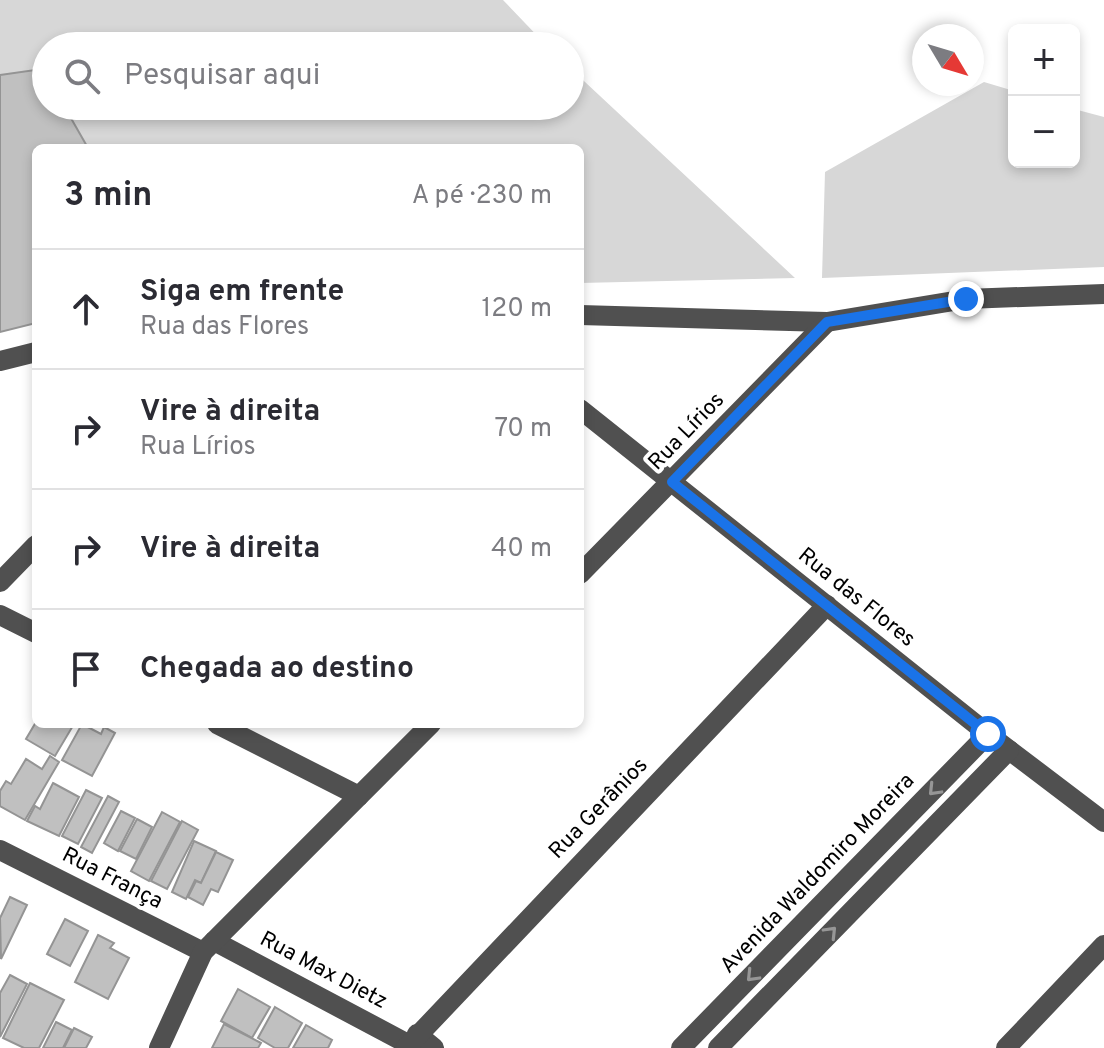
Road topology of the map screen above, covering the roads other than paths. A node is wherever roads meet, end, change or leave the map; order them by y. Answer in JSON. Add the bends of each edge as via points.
{"nodes":[{"id":1,"x":1104,"y":294,"type":"edge"},
{"id":2,"x":584,"y":315,"type":"edge"},
{"id":3,"x":827,"y":322,"type":"junction"},
{"id":4,"x":32,"y":353,"type":"edge"},
{"id":5,"x":0,"y":361,"type":"edge"},
{"id":6,"x":584,"y":412,"type":"edge"},
{"id":7,"x":672,"y":482,"type":"junction"},
{"id":8,"x":32,"y":549,"type":"edge"},
{"id":9,"x":584,"y":570,"type":"edge"},
{"id":10,"x":0,"y":582,"type":"edge"},
{"id":11,"x":827,"y":605,"type":"junction"},
{"id":12,"x":0,"y":615,"type":"edge"},
{"id":13,"x":32,"y":631,"type":"edge"},
{"id":14,"x":225,"y":728,"type":"edge"},
{"id":15,"x":427,"y":728,"type":"edge"},
{"id":16,"x":988,"y":734,"type":"junction"},
{"id":17,"x":1009,"y":750,"type":"junction"},
{"id":18,"x":359,"y":796,"type":"junction"},
{"id":19,"x":1104,"y":822,"type":"edge"},
{"id":20,"x":0,"y":850,"type":"edge"},
{"id":21,"x":1104,"y":945,"type":"edge"},
{"id":22,"x":209,"y":946,"type":"junction"},
{"id":23,"x":723,"y":1005,"type":"junction"},
{"id":24,"x":742,"y":1023,"type":"junction"},
{"id":25,"x":410,"y":1042,"type":"edge"},
{"id":26,"x":159,"y":1048,"type":"edge"},
{"id":27,"x":434,"y":1048,"type":"edge"},
{"id":28,"x":681,"y":1048,"type":"edge"},
{"id":29,"x":718,"y":1048,"type":"edge"},
{"id":30,"x":1006,"y":1048,"type":"edge"}],
"edges":[{"from":1,"to":3,"type":"street","via":[[966,299]]},
{"from":2,"to":3,"type":"street"},
{"from":3,"to":7,"type":"street","name":"Rua Lírios"},
{"from":4,"to":5,"type":"street"},
{"from":6,"to":7,"type":"street","name":"Rua das Flores"},
{"from":7,"to":9,"type":"street","name":"Rua Lírios"},
{"from":7,"to":11,"type":"street","name":"Rua das Flores"},
{"from":8,"to":10,"type":"street"},
{"from":11,"to":16,"type":"street","name":"Rua das Flores"},
{"from":11,"to":25,"type":"street","name":"Rua Gerânios"},
{"from":12,"to":13,"type":"street"},
{"from":14,"to":18,"type":"street"},
{"from":15,"to":18,"type":"street"},
{"from":16,"to":17,"type":"street","name":"Rua das Flores"},
{"from":16,"to":23,"type":"street","name":"Avenida Waldomiro Moreira","one_way":true},
{"from":17,"to":19,"type":"street","name":"Rua das Flores"},
{"from":24,"to":17,"type":"street","one_way":true},
{"from":18,"to":22,"type":"street"},
{"from":20,"to":22,"type":"street","name":"Rua França"},
{"from":21,"to":30,"type":"street"},
{"from":22,"to":25,"type":"street","name":"Rua Max Dietz"},
{"from":22,"to":26,"type":"street"},
{"from":23,"to":24,"type":"street"},
{"from":23,"to":28,"type":"street","name":"Avenida Waldomiro Moreira"},
{"from":24,"to":29,"type":"street"},
{"from":25,"to":27,"type":"street","name":"Rua Max Dietz"}]}
